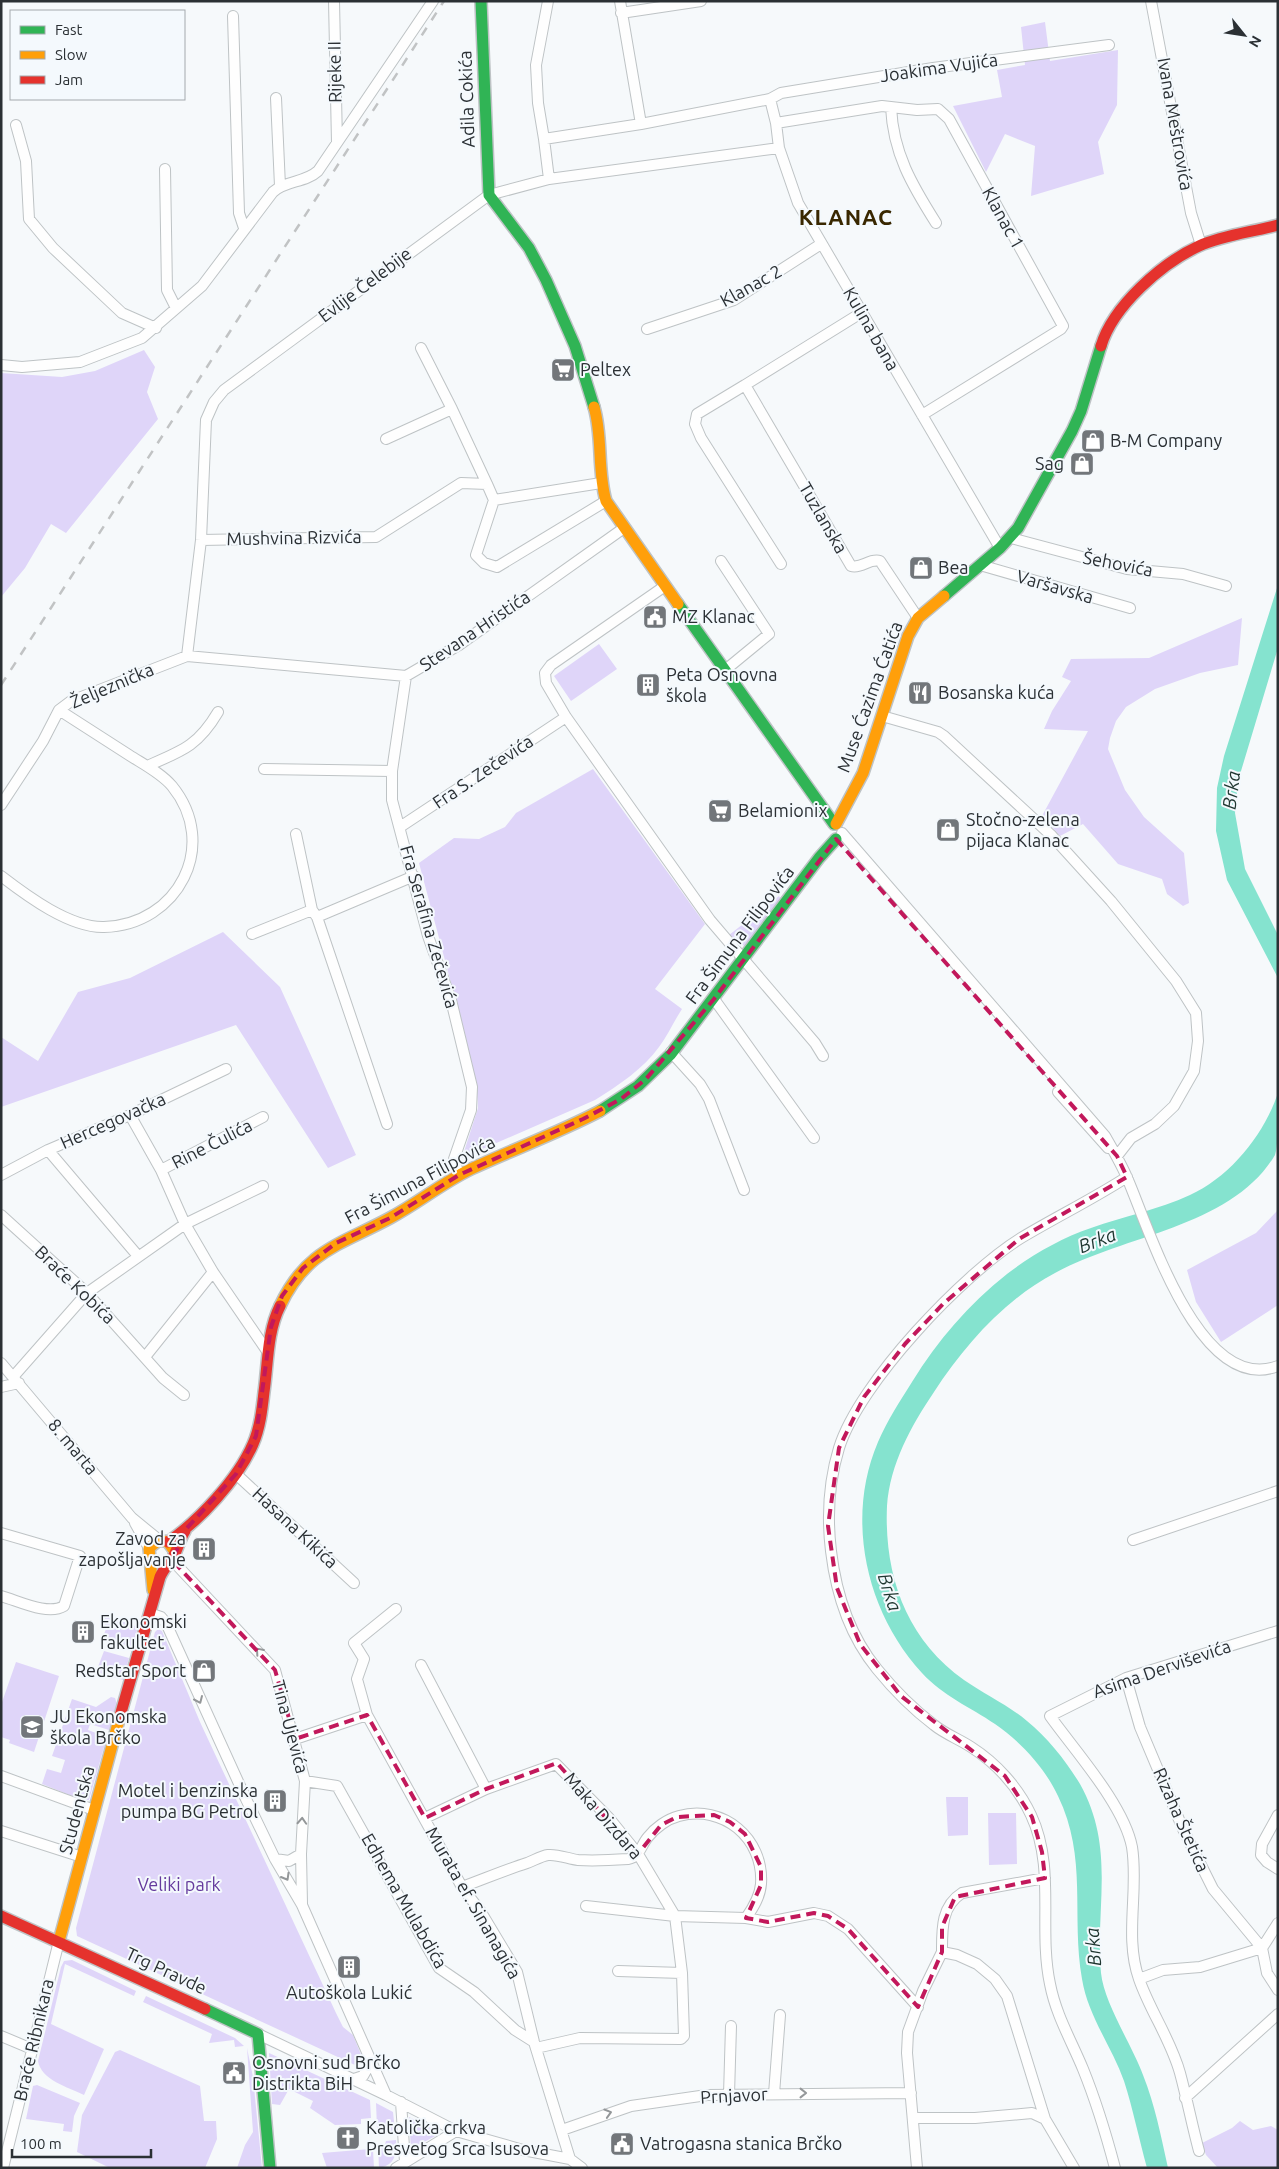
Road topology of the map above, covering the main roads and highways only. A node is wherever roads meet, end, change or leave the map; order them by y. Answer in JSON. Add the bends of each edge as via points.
{"nodes":[{"id":1,"x":481,"y":1,"type":"edge"},
{"id":2,"x":1278,"y":225,"type":"edge"},
{"id":3,"x":836,"y":831,"type":"junction"},
{"id":4,"x":187,"y":1528,"type":"junction"},
{"id":5,"x":164,"y":1541,"type":"junction"},
{"id":6,"x":171,"y":1560,"type":"junction"},
{"id":7,"x":150,"y":1561,"type":"junction"},
{"id":8,"x":152,"y":1601,"type":"junction"},
{"id":9,"x":1,"y":1916,"type":"edge"},
{"id":10,"x":59,"y":1941,"type":"junction"},
{"id":11,"x":270,"y":2168,"type":"edge"}],
"edges":[{"from":1,"to":3,"type":"main road","name":"Adila Cokića","via":[[489,195],[529,248],[575,346],[595,411],[601,483],[606,501]]},
{"from":2,"to":3,"type":"main road","name":"Muse Ćazima Ćatića","via":[[1201,245],[1168,264],[1138,290],[1114,319],[1103,338],[1072,431],[1011,538],[918,618],[900,654],[863,773]]},
{"from":3,"to":4,"type":"main road","name":"Fra Šimuna Filipovića","via":[[820,858],[714,999],[646,1079],[621,1099],[458,1175],[390,1218],[317,1254],[282,1296],[271,1327],[261,1414],[248,1456]]},
{"from":4,"to":5,"type":"main road"},
{"from":4,"to":6,"type":"main road","name":"Studentska"},
{"from":5,"to":6,"type":"main road","via":[[172,1546]]},
{"from":5,"to":7,"type":"main road","via":[[149,1548]]},
{"from":6,"to":7,"type":"main road","via":[[157,1566]]},
{"from":6,"to":8,"type":"main road","name":"Studentska"},
{"from":7,"to":8,"type":"main road"},
{"from":8,"to":10,"type":"main road","name":"Studentska"},
{"from":9,"to":10,"type":"main road","name":"Trg Pravde"},
{"from":10,"to":11,"type":"main road","name":"Trg Pravde","via":[[258,2034]]}]}
